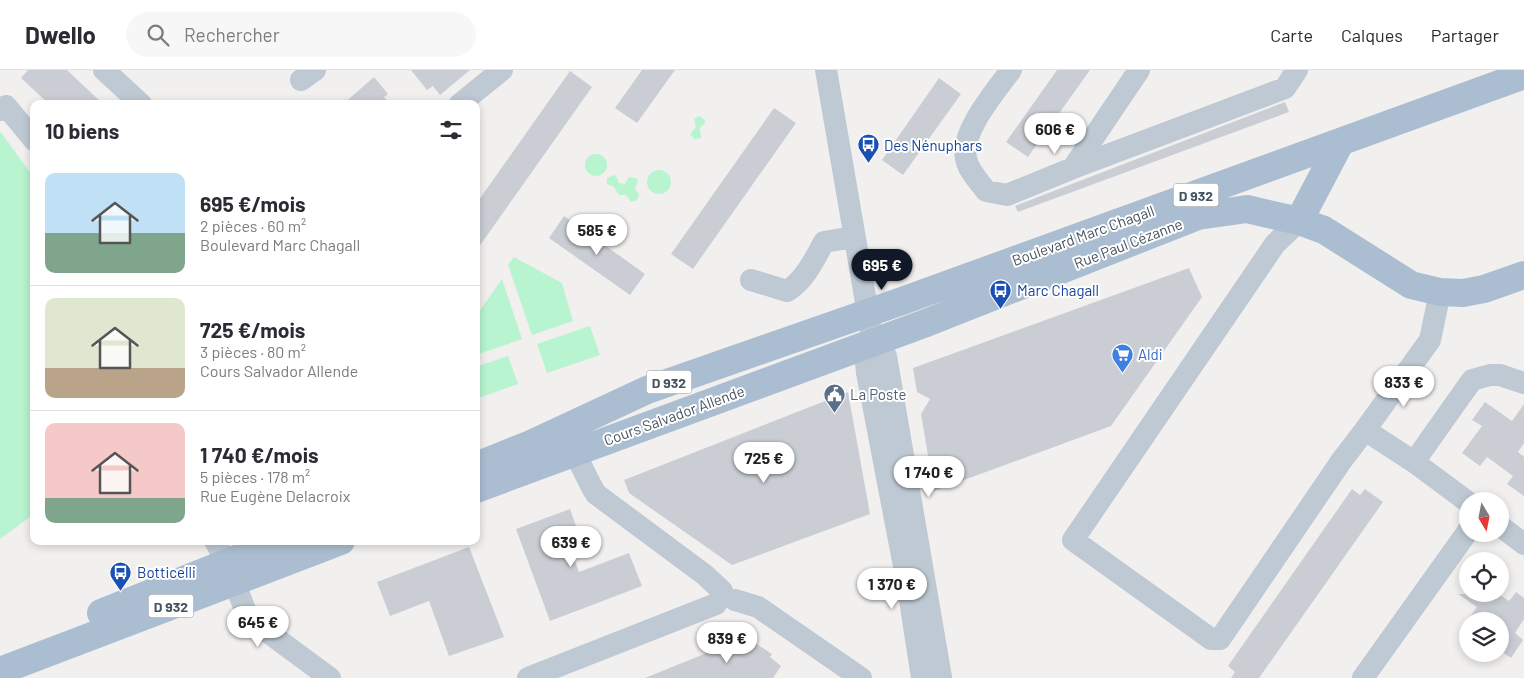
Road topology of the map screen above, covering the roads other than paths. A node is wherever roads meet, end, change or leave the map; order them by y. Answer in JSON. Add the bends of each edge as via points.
{"nodes":[{"id":1,"x":104,"y":70,"type":"edge"},
{"id":2,"x":502,"y":70,"type":"edge"},
{"id":3,"x":826,"y":70,"type":"edge"},
{"id":4,"x":1011,"y":70,"type":"edge"},
{"id":5,"x":1140,"y":70,"type":"edge"},
{"id":6,"x":1297,"y":70,"type":"edge"},
{"id":7,"x":1524,"y":75,"type":"edge"},
{"id":8,"x":476,"y":78,"type":"edge"},
{"id":9,"x":137,"y":100,"type":"edge"},
{"id":10,"x":462,"y":100,"type":"edge"},
{"id":11,"x":0,"y":110,"type":"edge"},
{"id":12,"x":30,"y":135,"type":"edge"},
{"id":13,"x":1340,"y":143,"type":"junction"},
{"id":14,"x":1074,"y":168,"type":"junction"},
{"id":15,"x":1299,"y":221,"type":"junction"},
{"id":16,"x":853,"y":237,"type":"junction"},
{"id":17,"x":1524,"y":275,"type":"edge"},
{"id":18,"x":751,"y":280,"type":"dead end"},
{"id":19,"x":1440,"y":292,"type":"junction"},
{"id":20,"x":867,"y":314,"type":"junction"},
{"id":21,"x":873,"y":343,"type":"junction"},
{"id":22,"x":1524,"y":384,"type":"edge"},
{"id":23,"x":1365,"y":430,"type":"junction"},
{"id":24,"x":573,"y":452,"type":"junction"},
{"id":25,"x":1414,"y":462,"type":"junction"},
{"id":26,"x":480,"y":464,"type":"edge"},
{"id":27,"x":480,"y":487,"type":"edge"},
{"id":28,"x":1459,"y":495,"type":"edge"},
{"id":29,"x":1509,"y":533,"type":"edge"},
{"id":30,"x":1460,"y":542,"type":"edge"},
{"id":31,"x":1524,"y":544,"type":"edge"},
{"id":32,"x":269,"y":545,"type":"edge"},
{"id":33,"x":318,"y":545,"type":"edge"},
{"id":34,"x":226,"y":561,"type":"edge"},
{"id":35,"x":724,"y":598,"type":"junction"},
{"id":36,"x":0,"y":654,"type":"edge"},
{"id":37,"x":0,"y":671,"type":"edge"},
{"id":38,"x":330,"y":678,"type":"edge"},
{"id":39,"x":528,"y":678,"type":"edge"},
{"id":40,"x":861,"y":678,"type":"edge"},
{"id":41,"x":932,"y":678,"type":"edge"},
{"id":42,"x":1363,"y":678,"type":"edge"}],
"edges":[{"from":1,"to":9,"type":"street"},
{"from":2,"to":8,"type":"street"},
{"from":3,"to":16,"type":"street"},
{"from":4,"to":14,"type":"street","via":[[979,115],[966,140],[966,158],[973,174],[986,191],[1007,194]]},
{"from":5,"to":14,"type":"street"},
{"from":6,"to":14,"type":"street","via":[[1285,88]]},
{"from":7,"to":13,"type":"main road","name":"Boulevard Marc Chagall","number":"D 932"},
{"from":8,"to":10,"type":"street"},
{"from":11,"to":12,"type":"street","via":[[6,106]]},
{"from":13,"to":15,"type":"main road"},
{"from":13,"to":20,"type":"main road","name":"Boulevard Marc Chagall","number":"D 932"},
{"from":15,"to":19,"type":"main road","name":"Rue Paul Cézanne","number":"D 932","via":[[1324,230],[1411,284]]},
{"from":15,"to":21,"type":"main road","name":"Rue Paul Cézanne","number":"D 932","via":[[1247,209],[1198,216]]},
{"from":15,"to":23,"type":"street","via":[[1275,244],[1073,540],[1211,638],[1220,639]]},
{"from":16,"to":18,"type":"street","via":[[824,242],[804,275],[787,291]]},
{"from":16,"to":20,"type":"street"},
{"from":17,"to":19,"type":"main road","name":"Rue Paul Cézanne","number":"D 932","via":[[1484,289],[1463,293]]},
{"from":19,"to":23,"type":"street","via":[[1430,340]]},
{"from":20,"to":21,"type":"street"},
{"from":20,"to":26,"type":"main road","name":"Cours Salvador Allende","number":"D 932","via":[[646,390]]},
{"from":21,"to":24,"type":"main road","name":"Cours Salvador Allende","number":"D 932"},
{"from":21,"to":41,"type":"street","via":[[866,363],[867,374],[899,536]]},
{"from":22,"to":25,"type":"street","via":[[1500,375],[1472,380]]},
{"from":23,"to":25,"type":"street"},
{"from":24,"to":27,"type":"main road","name":"Cours Salvador Allende","number":"D 932"},
{"from":24,"to":35,"type":"street","via":[[596,494],[705,575]]},
{"from":25,"to":28,"type":"street"},
{"from":29,"to":31,"type":"street"},
{"from":30,"to":42,"type":"street"},
{"from":32,"to":34,"type":"main road","number":"D 932"},
{"from":33,"to":34,"type":"main road","number":"D 932"},
{"from":34,"to":36,"type":"main road","number":"D 932"},
{"from":34,"to":37,"type":"main road","number":"D 932"},
{"from":34,"to":38,"type":"street","via":[[245,610],[254,622]]},
{"from":35,"to":39,"type":"street"},
{"from":35,"to":40,"type":"street","via":[[758,607]]}]}
